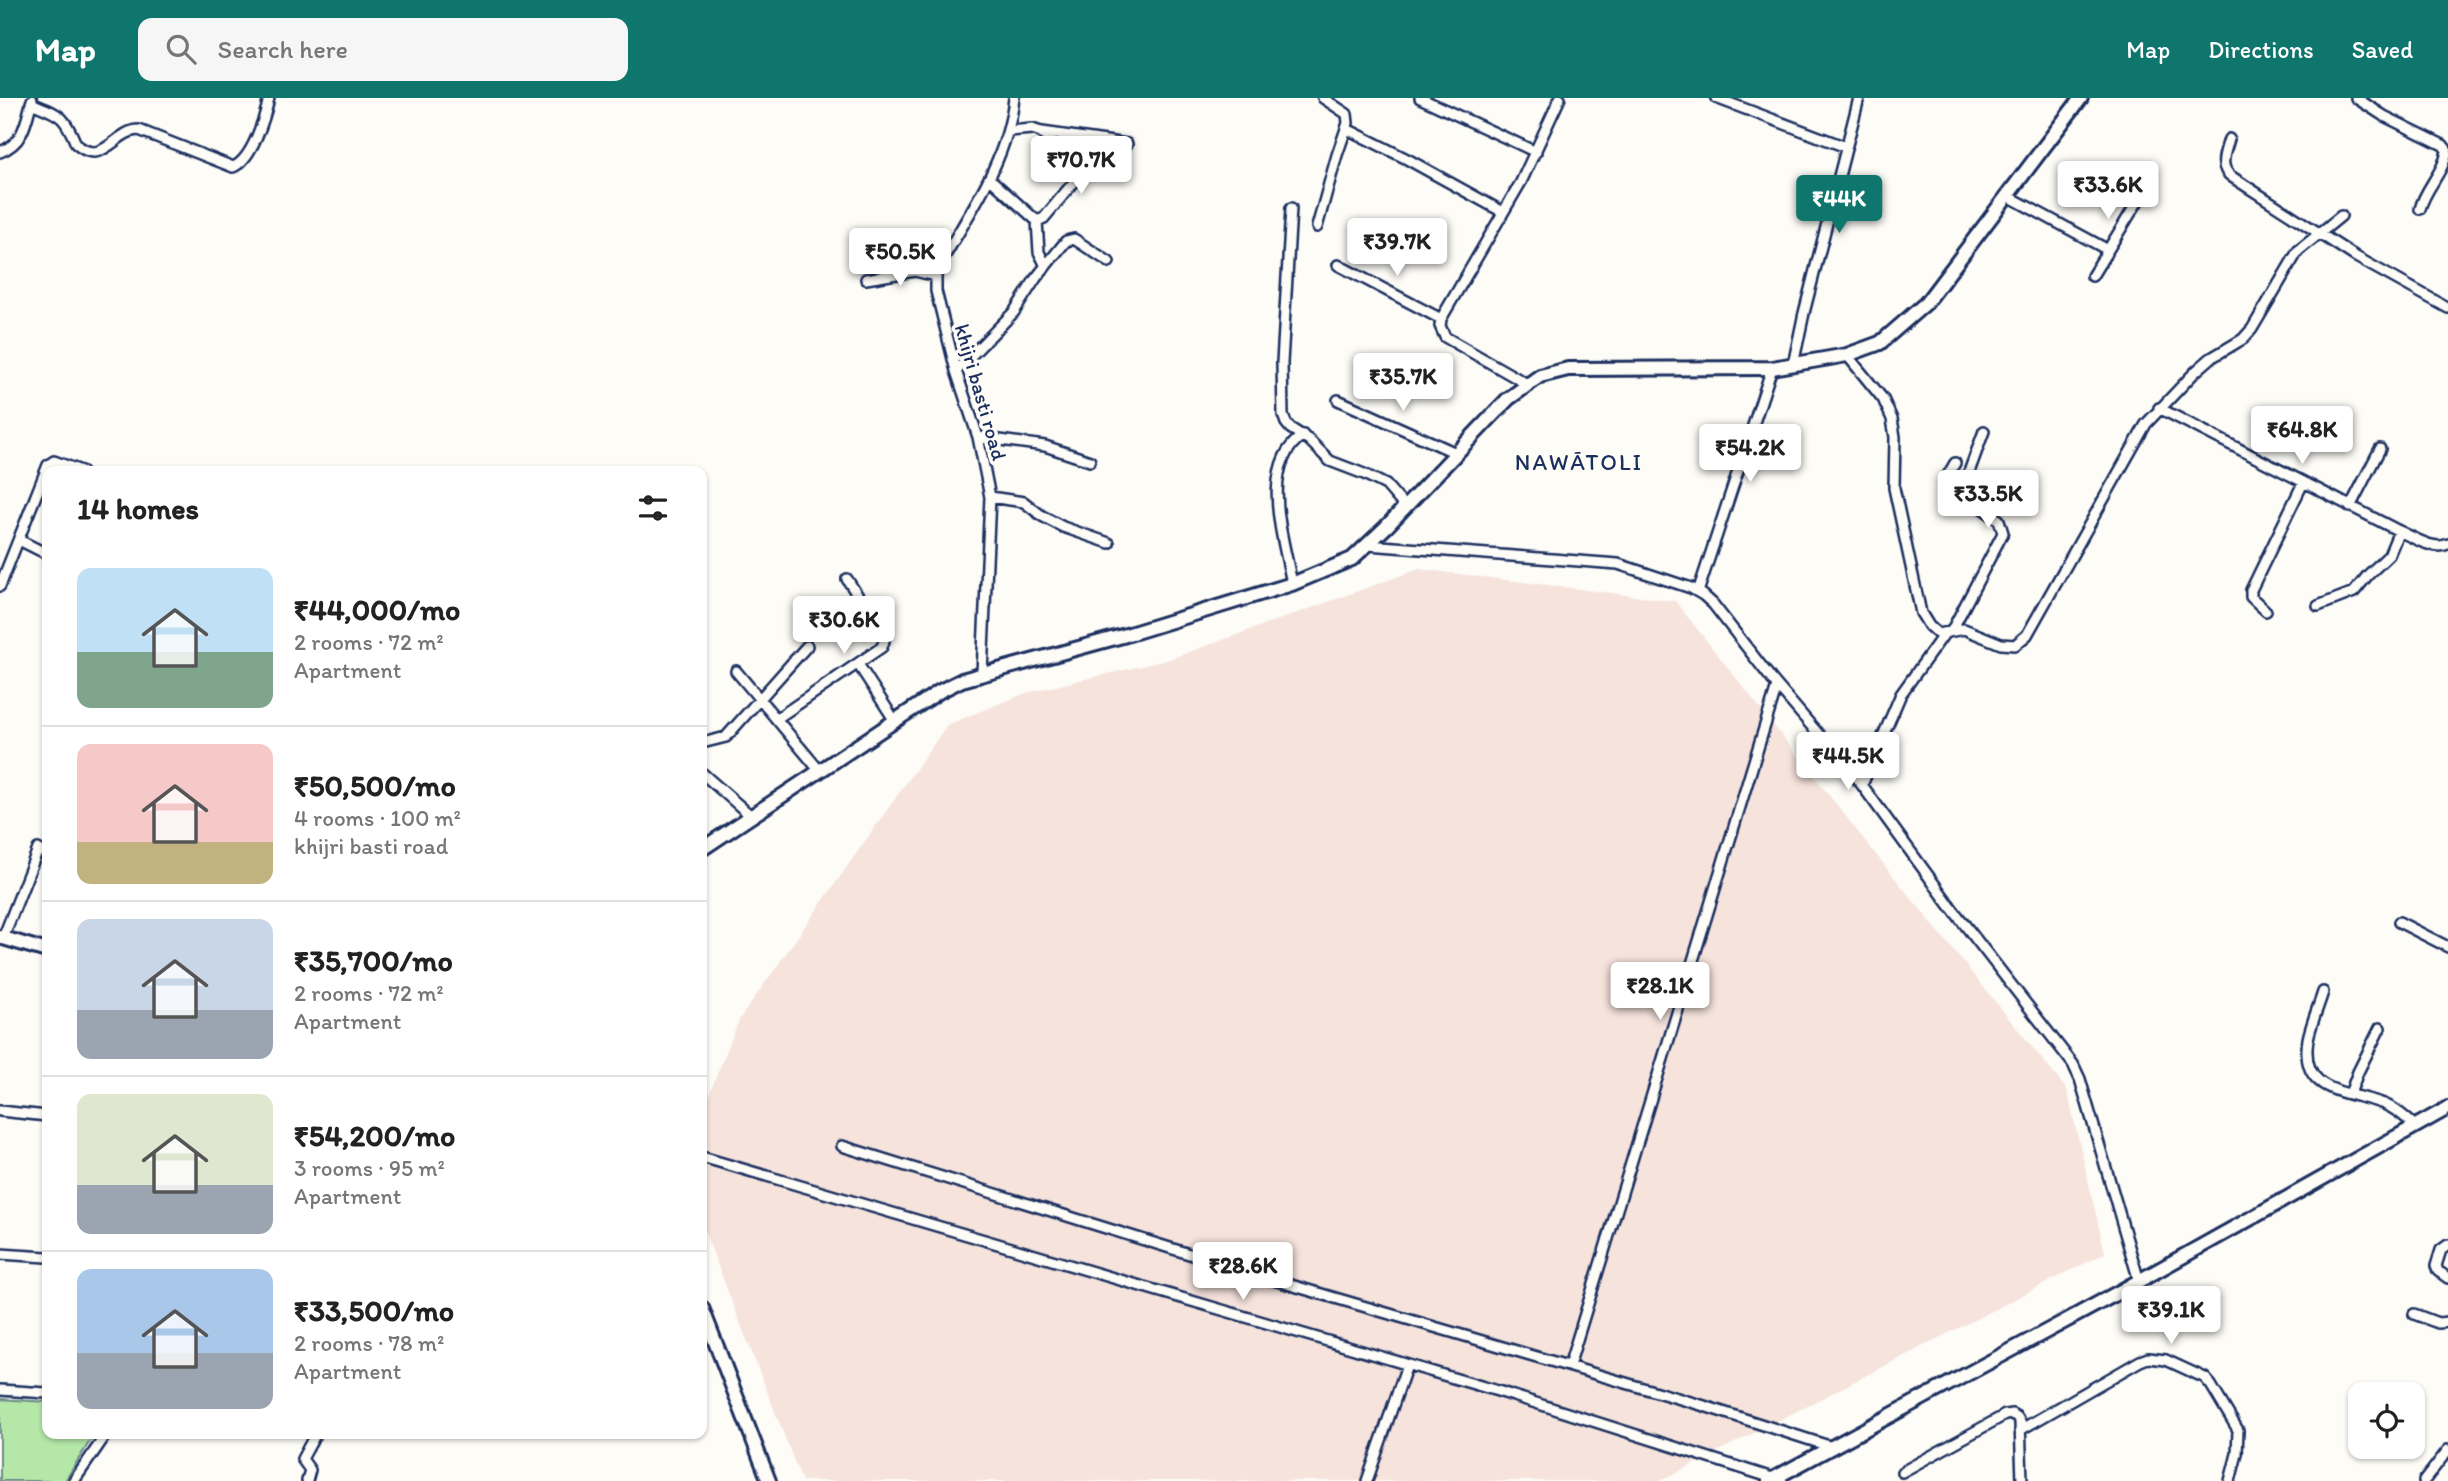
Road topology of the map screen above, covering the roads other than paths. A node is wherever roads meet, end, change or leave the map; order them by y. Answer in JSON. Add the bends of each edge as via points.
{"nodes":[{"id":1,"x":269,"y":98,"type":"edge"},
{"id":2,"x":1014,"y":98,"type":"edge"},
{"id":3,"x":1323,"y":98,"type":"edge"},
{"id":4,"x":1420,"y":98,"type":"edge"},
{"id":5,"x":1560,"y":98,"type":"edge"},
{"id":6,"x":1716,"y":98,"type":"edge"},
{"id":7,"x":1859,"y":98,"type":"edge"},
{"id":8,"x":2081,"y":98,"type":"edge"},
{"id":9,"x":2356,"y":98,"type":"edge"},
{"id":10,"x":32,"y":100,"type":"edge"},
{"id":11,"x":1347,"y":129,"type":"junction"},
{"id":12,"x":1009,"y":131,"type":"junction"},
{"id":13,"x":1041,"y":132,"type":"junction"},
{"id":14,"x":2229,"y":139,"type":"dead end"},
{"id":15,"x":1127,"y":144,"type":"dead end"},
{"id":16,"x":1846,"y":147,"type":"junction"},
{"id":17,"x":0,"y":152,"type":"edge"},
{"id":18,"x":1536,"y":152,"type":"junction"},
{"id":19,"x":989,"y":178,"type":"junction"},
{"id":20,"x":2150,"y":183,"type":"dead end"},
{"id":21,"x":2008,"y":196,"type":"junction"},
{"id":22,"x":1291,"y":208,"type":"dead end"},
{"id":23,"x":2420,"y":209,"type":"dead end"},
{"id":24,"x":1503,"y":212,"type":"junction"},
{"id":25,"x":2341,"y":216,"type":"dead end"},
{"id":26,"x":1037,"y":220,"type":"junction"},
{"id":27,"x":1317,"y":227,"type":"dead end"},
{"id":28,"x":2319,"y":233,"type":"junction"},
{"id":29,"x":2108,"y":250,"type":"junction"},
{"id":30,"x":1109,"y":262,"type":"dead end"},
{"id":31,"x":1338,"y":265,"type":"dead end"},
{"id":32,"x":1046,"y":266,"type":"junction"},
{"id":33,"x":936,"y":276,"type":"junction"},
{"id":34,"x":2092,"y":276,"type":"dead end"},
{"id":35,"x":866,"y":279,"type":"dead end"},
{"id":36,"x":2448,"y":308,"type":"edge"},
{"id":37,"x":1441,"y":319,"type":"junction"},
{"id":38,"x":1847,"y":355,"type":"junction"},
{"id":39,"x":1793,"y":365,"type":"junction"},
{"id":40,"x":1772,"y":368,"type":"junction"},
{"id":41,"x":956,"y":371,"type":"junction"},
{"id":42,"x":1527,"y":384,"type":"junction"},
{"id":43,"x":1338,"y":400,"type":"dead end"},
{"id":44,"x":2159,"y":408,"type":"junction"},
{"id":45,"x":1984,"y":431,"type":"dead end"},
{"id":46,"x":1303,"y":435,"type":"junction"},
{"id":47,"x":978,"y":438,"type":"junction"},
{"id":48,"x":2381,"y":449,"type":"dead end"},
{"id":49,"x":1455,"y":453,"type":"junction"},
{"id":50,"x":1090,"y":461,"type":"dead end"},
{"id":51,"x":1955,"y":463,"type":"dead end"},
{"id":52,"x":48,"y":466,"type":"edge"},
{"id":53,"x":68,"y":466,"type":"edge"},
{"id":54,"x":42,"y":481,"type":"edge"},
{"id":55,"x":2303,"y":483,"type":"junction"},
{"id":56,"x":1961,"y":494,"type":"junction"},
{"id":57,"x":990,"y":497,"type":"junction"},
{"id":58,"x":1405,"y":507,"type":"junction"},
{"id":59,"x":2350,"y":507,"type":"junction"},
{"id":60,"x":2399,"y":531,"type":"junction"},
{"id":61,"x":19,"y":540,"type":"junction"},
{"id":62,"x":1109,"y":542,"type":"dead end"},
{"id":63,"x":2448,"y":544,"type":"edge"},
{"id":64,"x":1368,"y":545,"type":"junction"},
{"id":65,"x":42,"y":552,"type":"edge"},
{"id":66,"x":847,"y":579,"type":"dead end"},
{"id":67,"x":1292,"y":584,"type":"junction"},
{"id":68,"x":0,"y":586,"type":"edge"},
{"id":69,"x":1698,"y":592,"type":"junction"},
{"id":70,"x":2318,"y":606,"type":"dead end"},
{"id":71,"x":2266,"y":611,"type":"dead end"},
{"id":72,"x":1948,"y":632,"type":"junction"},
{"id":73,"x":807,"y":646,"type":"dead end"},
{"id":74,"x":859,"y":664,"type":"junction"},
{"id":75,"x":736,"y":671,"type":"dead end"},
{"id":76,"x":982,"y":673,"type":"junction"},
{"id":77,"x":1777,"y":686,"type":"junction"},
{"id":78,"x":760,"y":699,"type":"junction"},
{"id":79,"x":776,"y":719,"type":"junction"},
{"id":80,"x":895,"y":721,"type":"junction"},
{"id":81,"x":707,"y":742,"type":"edge"},
{"id":82,"x":819,"y":770,"type":"junction"},
{"id":83,"x":707,"y":777,"type":"edge"},
{"id":84,"x":1862,"y":785,"type":"junction"},
{"id":85,"x":751,"y":816,"type":"junction"},
{"id":86,"x":707,"y":846,"type":"edge"},
{"id":87,"x":42,"y":852,"type":"edge"},
{"id":88,"x":2399,"y":922,"type":"dead end"},
{"id":89,"x":2,"y":937,"type":"edge"},
{"id":90,"x":2448,"y":947,"type":"edge"},
{"id":91,"x":42,"y":949,"type":"edge"},
{"id":92,"x":2323,"y":992,"type":"dead end"},
{"id":93,"x":2380,"y":1028,"type":"dead end"},
{"id":94,"x":2350,"y":1094,"type":"junction"},
{"id":95,"x":2448,"y":1108,"type":"edge"},
{"id":96,"x":0,"y":1111,"type":"edge"},
{"id":97,"x":42,"y":1115,"type":"edge"},
{"id":98,"x":2415,"y":1126,"type":"junction"},
{"id":99,"x":842,"y":1146,"type":"dead end"},
{"id":100,"x":707,"y":1158,"type":"edge"},
{"id":101,"x":2448,"y":1245,"type":"edge"},
{"id":102,"x":0,"y":1254,"type":"edge"},
{"id":103,"x":42,"y":1257,"type":"edge"},
{"id":104,"x":2448,"y":1278,"type":"edge"},
{"id":105,"x":2139,"y":1281,"type":"junction"},
{"id":106,"x":2414,"y":1314,"type":"dead end"},
{"id":107,"x":707,"y":1321,"type":"edge"},
{"id":108,"x":2448,"y":1322,"type":"edge"},
{"id":109,"x":1407,"y":1365,"type":"junction"},
{"id":110,"x":1569,"y":1366,"type":"junction"},
{"id":111,"x":0,"y":1390,"type":"edge"},
{"id":112,"x":42,"y":1393,"type":"edge"},
{"id":113,"x":2020,"y":1430,"type":"junction"},
{"id":114,"x":103,"y":1439,"type":"edge"},
{"id":115,"x":313,"y":1439,"type":"edge"},
{"id":116,"x":1832,"y":1447,"type":"junction"},
{"id":117,"x":2448,"y":1450,"type":"edge"},
{"id":118,"x":1902,"y":1472,"type":"dead end"},
{"id":119,"x":1776,"y":1480,"type":"edge"},
{"id":120,"x":74,"y":1481,"type":"edge"},
{"id":121,"x":307,"y":1481,"type":"edge"},
{"id":122,"x":769,"y":1481,"type":"edge"},
{"id":123,"x":1367,"y":1481,"type":"edge"},
{"id":124,"x":2022,"y":1481,"type":"edge"},
{"id":125,"x":2230,"y":1481,"type":"edge"},
{"id":126,"x":2424,"y":1481,"type":"edge"}],
"edges":[{"from":1,"to":10,"type":"street","via":[[254,141],[240,164],[233,167],[139,130],[90,152],[76,144],[61,116]]},
{"from":2,"to":12,"type":"street"},
{"from":3,"to":11,"type":"street","via":[[1347,114]]},
{"from":4,"to":18,"type":"street"},
{"from":5,"to":18,"type":"street"},
{"from":6,"to":16,"type":"street"},
{"from":7,"to":16,"type":"street"},
{"from":8,"to":21,"type":"main road"},
{"from":9,"to":23,"type":"street","via":[[2447,150]]},
{"from":10,"to":17,"type":"street","via":[[20,138]]},
{"from":11,"to":24,"type":"street"},
{"from":11,"to":27,"type":"street"},
{"from":12,"to":13,"type":"street"},
{"from":12,"to":19,"type":"street"},
{"from":13,"to":15,"type":"street"},
{"from":13,"to":26,"type":"street","via":[[1073,168],[1075,177],[1044,218]]},
{"from":14,"to":28,"type":"street","via":[[2222,165],[2225,173]]},
{"from":16,"to":39,"type":"street"},
{"from":18,"to":24,"type":"street"},
{"from":19,"to":26,"type":"street"},
{"from":19,"to":33,"type":"street"},
{"from":20,"to":29,"type":"street"},
{"from":21,"to":29,"type":"street"},
{"from":21,"to":38,"type":"main road","via":[[1926,303],[1880,343]]},
{"from":22,"to":46,"type":"street","via":[[1283,415],[1290,428]]},
{"from":24,"to":37,"type":"street"},
{"from":25,"to":28,"type":"street"},
{"from":26,"to":32,"type":"street","via":[[1039,252]]},
{"from":28,"to":36,"type":"street"},
{"from":28,"to":44,"type":"street","via":[[2298,251],[2243,339],[2211,358]]},
{"from":29,"to":34,"type":"street"},
{"from":30,"to":32,"type":"street","via":[[1070,239]]},
{"from":31,"to":37,"type":"street"},
{"from":32,"to":41,"type":"street","via":[[1014,312]]},
{"from":33,"to":35,"type":"street","via":[[915,271]]},
{"from":33,"to":41,"type":"street","name":"khijri basti road"},
{"from":37,"to":42,"type":"street","via":[[1445,337]]},
{"from":38,"to":39,"type":"main road"},
{"from":38,"to":72,"type":"street","via":[[1883,399],[1892,419],[1894,488],[1921,613],[1934,631]]},
{"from":39,"to":40,"type":"main road"},
{"from":40,"to":42,"type":"main road","via":[[1568,369]]},
{"from":40,"to":69,"type":"street"},
{"from":41,"to":47,"type":"street","name":"khijri basti road"},
{"from":42,"to":49,"type":"main road"},
{"from":43,"to":49,"type":"street"},
{"from":44,"to":55,"type":"street"},
{"from":44,"to":72,"type":"street","via":[[2118,471],[2022,642],[2008,645],[1964,629]]},
{"from":45,"to":56,"type":"street"},
{"from":46,"to":58,"type":"street","via":[[1329,461],[1386,485]]},
{"from":46,"to":67,"type":"street","via":[[1290,447],[1276,489]]},
{"from":47,"to":50,"type":"street","via":[[1045,446]]},
{"from":47,"to":57,"type":"street","name":"khijri basti road"},
{"from":48,"to":59,"type":"street"},
{"from":49,"to":58,"type":"main road"},
{"from":51,"to":56,"type":"street","via":[[1947,479]]},
{"from":52,"to":53,"type":"street","via":[[57,462]]},
{"from":54,"to":61,"type":"street"},
{"from":55,"to":59,"type":"street"},
{"from":55,"to":71,"type":"street","via":[[2251,590],[2251,597]]},
{"from":56,"to":72,"type":"street","via":[[1999,520],[2003,533]]},
{"from":57,"to":62,"type":"street","via":[[1024,502],[1063,527]]},
{"from":57,"to":76,"type":"street","name":"khijri basti road"},
{"from":58,"to":64,"type":"main road"},
{"from":59,"to":60,"type":"street"},
{"from":60,"to":63,"type":"street","via":[[2434,546]]},
{"from":60,"to":70,"type":"street","via":[[2389,555],[2354,592]]},
{"from":61,"to":65,"type":"street"},
{"from":61,"to":68,"type":"street"},
{"from":64,"to":67,"type":"main road","via":[[1352,559]]},
{"from":64,"to":69,"type":"street","via":[[1619,564]]},
{"from":66,"to":74,"type":"street","via":[[884,641]]},
{"from":67,"to":76,"type":"main road"},
{"from":69,"to":77,"type":"street","via":[[1713,604]]},
{"from":72,"to":84,"type":"street","via":[[1901,694]]},
{"from":73,"to":78,"type":"street"},
{"from":74,"to":79,"type":"street"},
{"from":74,"to":80,"type":"street"},
{"from":75,"to":78,"type":"street"},
{"from":76,"to":80,"type":"main road","via":[[940,691]]},
{"from":77,"to":84,"type":"street"},
{"from":77,"to":110,"type":"street"},
{"from":78,"to":79,"type":"street"},
{"from":78,"to":81,"type":"street","via":[[726,737]]},
{"from":79,"to":82,"type":"street"},
{"from":80,"to":82,"type":"main road"},
{"from":82,"to":85,"type":"main road"},
{"from":83,"to":85,"type":"street"},
{"from":84,"to":105,"type":"street","via":[[2073,1065]]},
{"from":85,"to":86,"type":"main road"},
{"from":87,"to":89,"type":"street","via":[[38,849]]},
{"from":88,"to":90,"type":"street"},
{"from":89,"to":91,"type":"main road"},
{"from":92,"to":94,"type":"street","via":[[2307,1056],[2319,1083]]},
{"from":93,"to":94,"type":"street"},
{"from":94,"to":98,"type":"street","via":[[2396,1110]]},
{"from":95,"to":98,"type":"main road"},
{"from":96,"to":97,"type":"street"},
{"from":98,"to":105,"type":"main road"},
{"from":99,"to":110,"type":"street"},
{"from":100,"to":109,"type":"street"},
{"from":101,"to":104,"type":"street","via":[[2441,1250],[2436,1266]]},
{"from":102,"to":103,"type":"street"},
{"from":105,"to":116,"type":"main road"},
{"from":106,"to":108,"type":"street"},
{"from":107,"to":122,"type":"main road"},
{"from":109,"to":119,"type":"street"},
{"from":109,"to":123,"type":"street"},
{"from":110,"to":116,"type":"street"},
{"from":111,"to":112,"type":"street"},
{"from":113,"to":118,"type":"street","via":[[2017,1417],[2005,1415]]},
{"from":113,"to":124,"type":"street"},
{"from":113,"to":125,"type":"street","via":[[2140,1361],[2157,1357],[2205,1378],[2234,1421],[2239,1441]]},
{"from":114,"to":120,"type":"street"},
{"from":115,"to":121,"type":"street","via":[[301,1460],[310,1470]]},
{"from":116,"to":119,"type":"main road"},
{"from":117,"to":126,"type":"street"}]}
